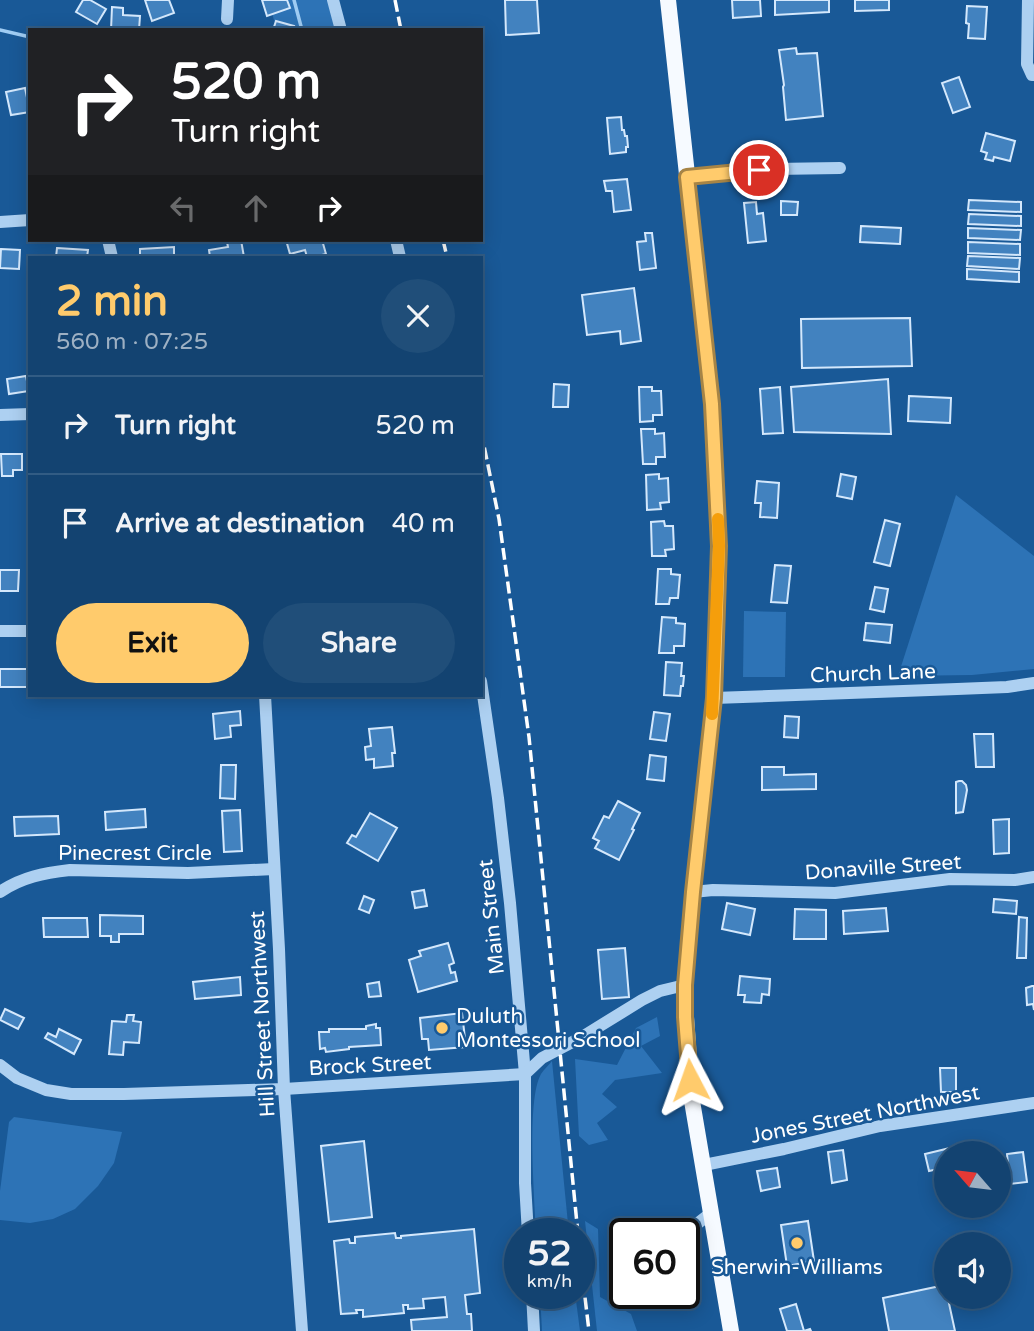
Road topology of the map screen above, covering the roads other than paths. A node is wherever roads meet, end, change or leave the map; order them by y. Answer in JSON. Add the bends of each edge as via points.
{"nodes":[{"id":1,"x":228,"y":0,"type":"edge"},
{"id":2,"x":333,"y":0,"type":"edge"},
{"id":3,"x":668,"y":0,"type":"edge"},
{"id":4,"x":1028,"y":0,"type":"edge"},
{"id":5,"x":227,"y":19,"type":"dead end"},
{"id":6,"x":340,"y":28,"type":"edge"},
{"id":7,"x":1034,"y":75,"type":"edge"},
{"id":8,"x":840,"y":169,"type":"dead end"},
{"id":9,"x":687,"y":177,"type":"junction"},
{"id":10,"x":28,"y":220,"type":"edge"},
{"id":11,"x":0,"y":222,"type":"edge"},
{"id":12,"x":28,"y":414,"type":"edge"},
{"id":13,"x":0,"y":415,"type":"edge"},
{"id":14,"x":0,"y":631,"type":"edge"},
{"id":15,"x":28,"y":631,"type":"edge"},
{"id":16,"x":1034,"y":683,"type":"edge"},
{"id":17,"x":483,"y":695,"type":"edge"},
{"id":18,"x":265,"y":697,"type":"edge"},
{"id":19,"x":714,"y":698,"type":"junction"},
{"id":20,"x":274,"y":869,"type":"junction"},
{"id":21,"x":1034,"y":877,"type":"edge"},
{"id":22,"x":0,"y":892,"type":"edge"},
{"id":23,"x":693,"y":892,"type":"junction"},
{"id":24,"x":685,"y":985,"type":"junction"},
{"id":25,"x":0,"y":1065,"type":"edge"},
{"id":26,"x":525,"y":1074,"type":"junction"},
{"id":27,"x":284,"y":1089,"type":"junction"},
{"id":28,"x":1034,"y":1103,"type":"edge"},
{"id":29,"x":704,"y":1165,"type":"junction"},
{"id":30,"x":711,"y":1213,"type":"junction"},
{"id":31,"x":527,"y":1218,"type":"edge"},
{"id":32,"x":700,"y":1222,"type":"edge"},
{"id":33,"x":533,"y":1309,"type":"edge"},
{"id":34,"x":302,"y":1331,"type":"edge"},
{"id":35,"x":534,"y":1331,"type":"edge"},
{"id":36,"x":731,"y":1331,"type":"edge"}],
"edges":[{"from":1,"to":5,"type":"street"},
{"from":2,"to":6,"type":"street"},
{"from":3,"to":9,"type":"main road"},
{"from":4,"to":7,"type":"street","via":[[1027,64]]},
{"from":8,"to":9,"type":"street"},
{"from":9,"to":19,"type":"main road","via":[[712,404],[719,546]]},
{"from":10,"to":11,"type":"street"},
{"from":12,"to":13,"type":"street"},
{"from":14,"to":15,"type":"street"},
{"from":16,"to":19,"type":"street","name":"Church Lane"},
{"from":17,"to":26,"type":"street","name":"Main Street","via":[[510,903]]},
{"from":18,"to":20,"type":"street","name":"Hill Street Northwest"},
{"from":19,"to":23,"type":"main road"},
{"from":20,"to":22,"type":"street","name":"Pinecrest Circle","via":[[188,873],[70,870],[16,882]]},
{"from":20,"to":27,"type":"street","name":"Hill Street Northwest"},
{"from":21,"to":23,"type":"street","name":"Donaville Street","via":[[950,879],[835,893]]},
{"from":23,"to":24,"type":"main road"},
{"from":24,"to":26,"type":"street","via":[[642,1000],[542,1058]]},
{"from":24,"to":29,"type":"main road","via":[[692,1101]]},
{"from":25,"to":27,"type":"street","name":"Brock Street","via":[[46,1090],[71,1094]]},
{"from":26,"to":27,"type":"street","name":"Brock Street"},
{"from":26,"to":31,"type":"street","name":"Main Street"},
{"from":27,"to":34,"type":"street","name":"Hill Street Northwest"},
{"from":28,"to":29,"type":"street","name":"Jones Street Northwest","via":[[880,1126]]},
{"from":29,"to":30,"type":"main road"},
{"from":30,"to":32,"type":"street"},
{"from":30,"to":36,"type":"main road"},
{"from":33,"to":35,"type":"street"}]}
